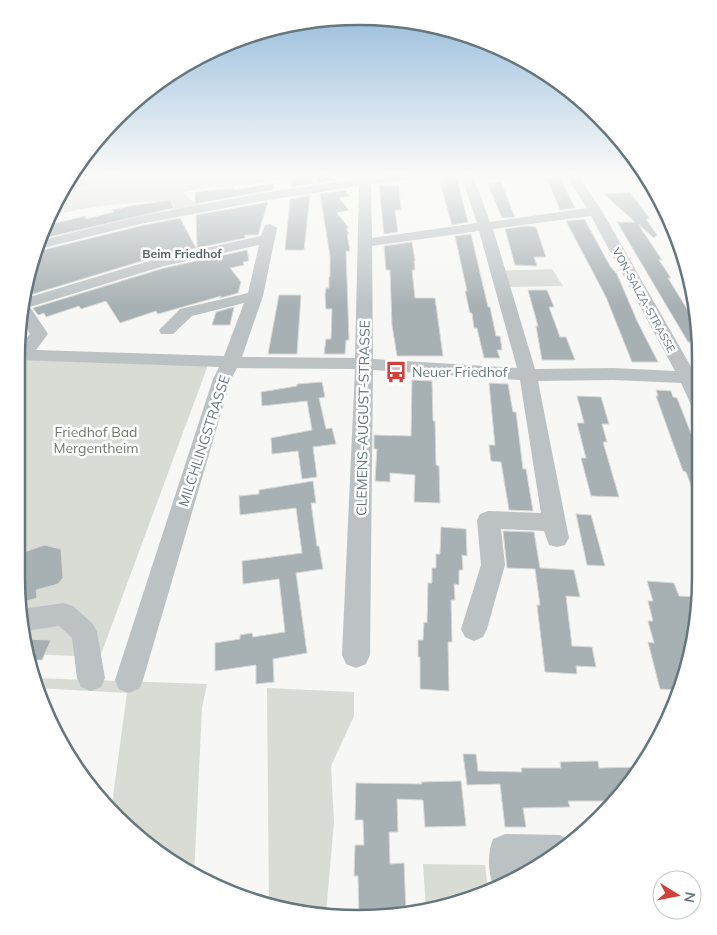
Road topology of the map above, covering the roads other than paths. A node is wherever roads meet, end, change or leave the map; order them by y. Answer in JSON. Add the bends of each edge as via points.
{"nodes":[{"id":1,"x":147,"y":219,"type":"edge"},
{"id":2,"x":366,"y":219,"type":"edge"},
{"id":3,"x":482,"y":219,"type":"edge"},
{"id":4,"x":539,"y":219,"type":"edge"},
{"id":5,"x":599,"y":219,"type":"edge"},
{"id":6,"x":484,"y":226,"type":"junction"},
{"id":7,"x":366,"y":243,"type":"junction"},
{"id":8,"x":46,"y":244,"type":"edge"},
{"id":9,"x":254,"y":296,"type":"junction"},
{"id":10,"x":30,"y":303,"type":"edge"},
{"id":11,"x":28,"y":315,"type":"edge"},
{"id":12,"x":167,"y":330,"type":"dead end"},
{"id":13,"x":25,"y":349,"type":"edge"},
{"id":14,"x":25,"y":355,"type":"edge"},
{"id":15,"x":231,"y":362,"type":"junction"},
{"id":16,"x":364,"y":364,"type":"junction"},
{"id":17,"x":528,"y":375,"type":"junction"},
{"id":18,"x":692,"y":376,"type":"edge"},
{"id":19,"x":692,"y":378,"type":"edge"},
{"id":20,"x":28,"y":619,"type":"edge"},
{"id":21,"x":474,"y":629,"type":"dead end"},
{"id":22,"x":356,"y":655,"type":"dead end"},
{"id":23,"x":91,"y":678,"type":"dead end"},
{"id":24,"x":129,"y":680,"type":"dead end"},
{"id":25,"x":547,"y":852,"type":"edge"},
{"id":26,"x":507,"y":875,"type":"edge"}],
"edges":[{"from":1,"to":8,"type":"street"},
{"from":2,"to":7,"type":"street","name":"CLEMENS-AUGUST-STRASSE"},
{"from":3,"to":6,"type":"street"},
{"from":4,"to":6,"type":"street"},
{"from":5,"to":18,"type":"street","name":"VON-SALZA-STRASSE"},
{"from":6,"to":7,"type":"street"},
{"from":6,"to":17,"type":"street"},
{"from":7,"to":16,"type":"street","name":"CLEMENS-AUGUST-STRASSE"},
{"from":9,"to":10,"type":"street","via":[[268,234],[161,262]]},
{"from":9,"to":12,"type":"street","via":[[186,312]]},
{"from":9,"to":15,"type":"street"},
{"from":11,"to":13,"type":"street","via":[[39,334]]},
{"from":14,"to":15,"type":"street"},
{"from":15,"to":16,"type":"street","name":"MILCHLINGSTRASSE"},
{"from":15,"to":24,"type":"street","name":"MILCHLINGSTRASSE","via":[[222,379]]},
{"from":16,"to":17,"type":"street","name":"MILCHLINGSTRASSE"},
{"from":16,"to":22,"type":"street","name":"CLEMENS-AUGUST-STRASSE"},
{"from":17,"to":19,"type":"street","name":"MILCHLINGSTRASSE","via":[[613,374]]},
{"from":17,"to":21,"type":"street","via":[[556,530],[488,520],[493,565]]},
{"from":20,"to":23,"type":"street","via":[[64,614],[84,632]]},
{"from":25,"to":26,"type":"street","via":[[505,851]]}]}
